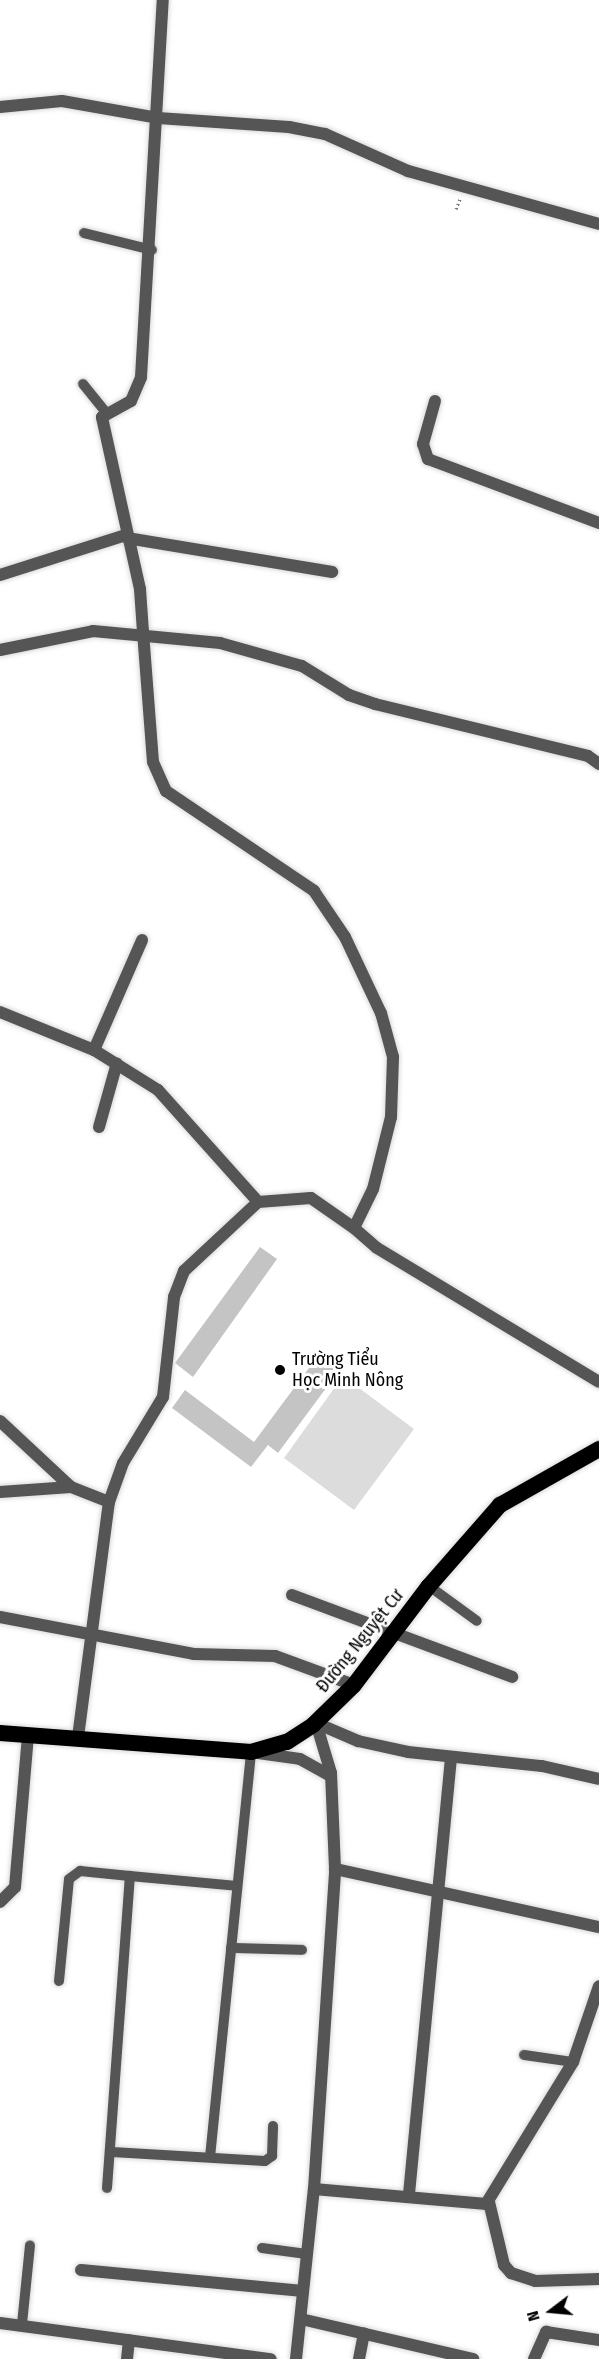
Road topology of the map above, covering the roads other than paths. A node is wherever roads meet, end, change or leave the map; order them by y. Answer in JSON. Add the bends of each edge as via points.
{"nodes":[{"id":1,"x":163,"y":0,"type":"edge"},
{"id":2,"x":0,"y":107,"type":"edge"},
{"id":3,"x":158,"y":118,"type":"junction"},
{"id":4,"x":599,"y":224,"type":"edge"},
{"id":5,"x":84,"y":233,"type":"dead end"},
{"id":6,"x":152,"y":250,"type":"junction"},
{"id":7,"x":83,"y":384,"type":"dead end"},
{"id":8,"x":435,"y":401,"type":"dead end"},
{"id":9,"x":106,"y":412,"type":"junction"},
{"id":10,"x":599,"y":523,"type":"edge"},
{"id":11,"x":127,"y":537,"type":"junction"},
{"id":12,"x":332,"y":572,"type":"dead end"},
{"id":13,"x":0,"y":575,"type":"edge"},
{"id":14,"x":143,"y":632,"type":"junction"},
{"id":15,"x":0,"y":650,"type":"edge"},
{"id":16,"x":599,"y":764,"type":"edge"},
{"id":17,"x":142,"y":940,"type":"dead end"},
{"id":18,"x":0,"y":1012,"type":"edge"},
{"id":19,"x":94,"y":1050,"type":"junction"},
{"id":20,"x":117,"y":1063,"type":"junction"},
{"id":21,"x":99,"y":1127,"type":"dead end"},
{"id":22,"x":258,"y":1202,"type":"junction"},
{"id":23,"x":354,"y":1228,"type":"junction"},
{"id":24,"x":599,"y":1382,"type":"edge"},
{"id":25,"x":0,"y":1421,"type":"edge"},
{"id":26,"x":599,"y":1449,"type":"edge"},
{"id":27,"x":71,"y":1487,"type":"junction"},
{"id":28,"x":0,"y":1492,"type":"edge"},
{"id":29,"x":109,"y":1502,"type":"junction"},
{"id":30,"x":429,"y":1586,"type":"junction"},
{"id":31,"x":292,"y":1595,"type":"dead end"},
{"id":32,"x":0,"y":1617,"type":"edge"},
{"id":33,"x":477,"y":1621,"type":"dead end"},
{"id":34,"x":93,"y":1635,"type":"junction"},
{"id":35,"x":392,"y":1636,"type":"junction"},
{"id":36,"x":512,"y":1677,"type":"dead end"},
{"id":37,"x":354,"y":1685,"type":"junction"},
{"id":38,"x":316,"y":1723,"type":"junction"},
{"id":39,"x":0,"y":1733,"type":"edge"},
{"id":40,"x":28,"y":1735,"type":"junction"},
{"id":41,"x":78,"y":1737,"type":"junction"},
{"id":42,"x":251,"y":1752,"type":"junction"},
{"id":43,"x":452,"y":1756,"type":"junction"},
{"id":44,"x":331,"y":1776,"type":"junction"},
{"id":45,"x":599,"y":1779,"type":"edge"},
{"id":46,"x":335,"y":1869,"type":"junction"},
{"id":47,"x":130,"y":1876,"type":"junction"},
{"id":48,"x":237,"y":1886,"type":"junction"},
{"id":49,"x":437,"y":1892,"type":"junction"},
{"id":50,"x":0,"y":1902,"type":"edge"},
{"id":51,"x":599,"y":1928,"type":"edge"},
{"id":52,"x":231,"y":1948,"type":"junction"},
{"id":53,"x":302,"y":1950,"type":"dead end"},
{"id":54,"x":59,"y":1981,"type":"dead end"},
{"id":55,"x":599,"y":1986,"type":"edge"},
{"id":56,"x":524,"y":2055,"type":"dead end"},
{"id":57,"x":573,"y":2062,"type":"junction"},
{"id":58,"x":273,"y":2126,"type":"dead end"},
{"id":59,"x":112,"y":2151,"type":"junction"},
{"id":60,"x":210,"y":2157,"type":"junction"},
{"id":61,"x":107,"y":2188,"type":"dead end"},
{"id":62,"x":314,"y":2189,"type":"junction"},
{"id":63,"x":409,"y":2194,"type":"junction"},
{"id":64,"x":489,"y":2202,"type":"junction"},
{"id":65,"x":30,"y":2245,"type":"dead end"},
{"id":66,"x":262,"y":2248,"type":"dead end"},
{"id":67,"x":307,"y":2254,"type":"junction"},
{"id":68,"x":81,"y":2270,"type":"dead end"},
{"id":69,"x":599,"y":2279,"type":"edge"},
{"id":70,"x":303,"y":2291,"type":"junction"},
{"id":71,"x":301,"y":2319,"type":"junction"},
{"id":72,"x":0,"y":2323,"type":"edge"},
{"id":73,"x":22,"y":2324,"type":"junction"},
{"id":74,"x":364,"y":2333,"type":"junction"},
{"id":75,"x":129,"y":2340,"type":"junction"},
{"id":76,"x":599,"y":2340,"type":"edge"},
{"id":77,"x":127,"y":2359,"type":"edge"},
{"id":78,"x":271,"y":2359,"type":"edge"},
{"id":79,"x":296,"y":2359,"type":"edge"},
{"id":80,"x":358,"y":2359,"type":"edge"},
{"id":81,"x":473,"y":2359,"type":"edge"},
{"id":82,"x":534,"y":2359,"type":"edge"}],
"edges":[{"from":1,"to":3,"type":"street"},
{"from":2,"to":3,"type":"street","via":[[62,100]]},
{"from":3,"to":4,"type":"street","via":[[325,135],[408,171]]},
{"from":3,"to":6,"type":"street"},
{"from":5,"to":6,"type":"lane"},
{"from":6,"to":9,"type":"street","via":[[140,385],[131,401]]},
{"from":7,"to":9,"type":"lane"},
{"from":8,"to":10,"type":"street","via":[[423,444],[428,459]]},
{"from":9,"to":11,"type":"street","via":[[104,431]]},
{"from":11,"to":12,"type":"street"},
{"from":11,"to":13,"type":"street"},
{"from":11,"to":14,"type":"street"},
{"from":14,"to":15,"type":"street","via":[[93,630]]},
{"from":14,"to":16,"type":"street","via":[[220,643],[302,666],[349,695],[588,756]]},
{"from":14,"to":23,"type":"street","via":[[153,762],[166,791],[314,891],[345,937],[381,1013],[393,1057],[390,1117],[373,1189]]},
{"from":17,"to":19,"type":"street"},
{"from":18,"to":19,"type":"street"},
{"from":19,"to":20,"type":"street"},
{"from":20,"to":21,"type":"street"},
{"from":20,"to":22,"type":"street","via":[[159,1090]]},
{"from":22,"to":23,"type":"street","via":[[311,1198]]},
{"from":22,"to":29,"type":"street","via":[[184,1271],[174,1297],[163,1397],[123,1463]]},
{"from":23,"to":24,"type":"street","via":[[377,1248]]},
{"from":25,"to":27,"type":"street"},
{"from":26,"to":30,"type":"highway","name":"Đường Nguyệt Cư","via":[[500,1505]]},
{"from":27,"to":28,"type":"street"},
{"from":27,"to":29,"type":"street"},
{"from":29,"to":34,"type":"street"},
{"from":30,"to":33,"type":"lane"},
{"from":30,"to":35,"type":"highway","name":"Đường Nguyệt Cư"},
{"from":31,"to":35,"type":"street"},
{"from":32,"to":34,"type":"street"},
{"from":34,"to":37,"type":"street","via":[[194,1654],[275,1656]]},
{"from":34,"to":41,"type":"street"},
{"from":35,"to":36,"type":"street"},
{"from":35,"to":37,"type":"highway","name":"Đường Nguyệt Cư"},
{"from":37,"to":38,"type":"highway","name":"Đường Nguyệt Cư"},
{"from":38,"to":42,"type":"highway","name":"Đường Nguyệt Cư","via":[[279,1746]]},
{"from":38,"to":43,"type":"street","via":[[358,1741]]},
{"from":38,"to":44,"type":"street"},
{"from":39,"to":40,"type":"highway","name":"Đường Nguyệt Cư"},
{"from":40,"to":41,"type":"highway","name":"Đường Nguyệt Cư"},
{"from":40,"to":50,"type":"street","via":[[15,1887]]},
{"from":41,"to":42,"type":"highway","name":"Đường Nguyệt Cư"},
{"from":42,"to":44,"type":"street","via":[[300,1759]]},
{"from":42,"to":48,"type":"lane"},
{"from":43,"to":45,"type":"street"},
{"from":43,"to":49,"type":"street"},
{"from":44,"to":46,"type":"street"},
{"from":46,"to":49,"type":"street"},
{"from":46,"to":62,"type":"street"},
{"from":47,"to":48,"type":"lane"},
{"from":47,"to":54,"type":"lane","via":[[80,1871],[69,1879]]},
{"from":47,"to":59,"type":"lane"},
{"from":48,"to":52,"type":"lane"},
{"from":49,"to":51,"type":"street"},
{"from":49,"to":63,"type":"street"},
{"from":52,"to":53,"type":"lane"},
{"from":52,"to":60,"type":"lane"},
{"from":55,"to":57,"type":"street"},
{"from":56,"to":57,"type":"lane"},
{"from":57,"to":64,"type":"street"},
{"from":58,"to":60,"type":"lane","via":[[272,2156],[265,2161]]},
{"from":59,"to":60,"type":"lane"},
{"from":59,"to":61,"type":"lane"},
{"from":62,"to":63,"type":"street"},
{"from":62,"to":67,"type":"street"},
{"from":63,"to":64,"type":"street"},
{"from":64,"to":69,"type":"street","via":[[504,2265],[512,2273],[536,2281]]},
{"from":65,"to":73,"type":"lane"},
{"from":66,"to":67,"type":"lane"},
{"from":67,"to":70,"type":"street"},
{"from":68,"to":70,"type":"street"},
{"from":70,"to":71,"type":"street"},
{"from":71,"to":74,"type":"street"},
{"from":71,"to":79,"type":"street"},
{"from":72,"to":73,"type":"street"},
{"from":73,"to":75,"type":"street"},
{"from":74,"to":80,"type":"street"},
{"from":74,"to":81,"type":"street"},
{"from":75,"to":77,"type":"street"},
{"from":75,"to":78,"type":"street"},
{"from":76,"to":82,"type":"street","via":[[546,2332]]}]}
